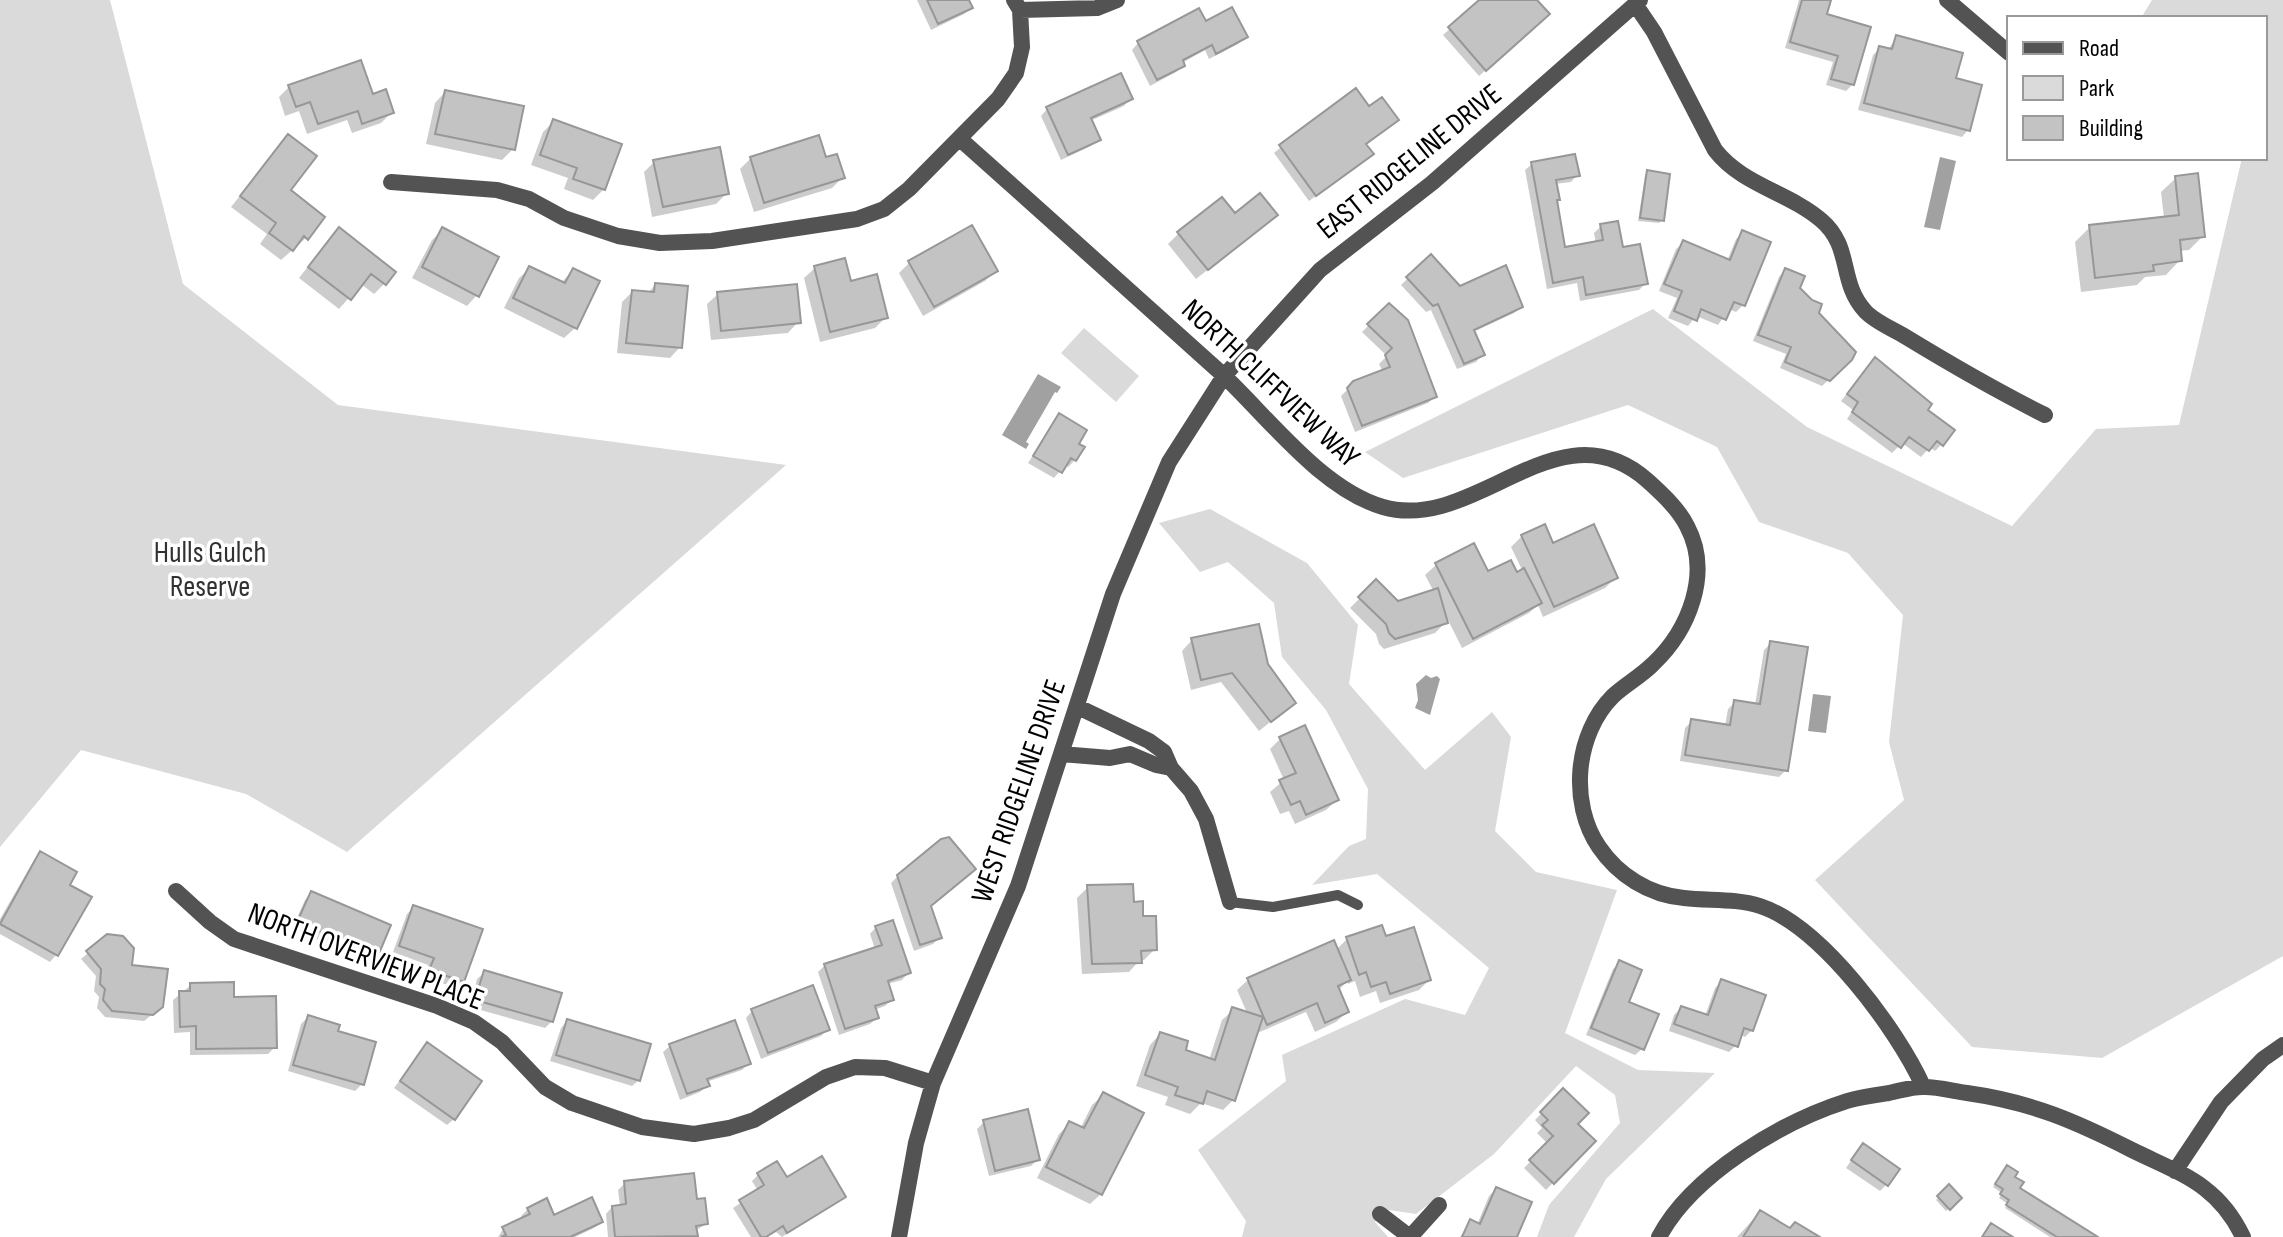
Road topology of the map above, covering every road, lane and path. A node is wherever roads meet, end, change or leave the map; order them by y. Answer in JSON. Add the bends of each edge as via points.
{"nodes":[{"id":1,"x":1117,"y":0,"type":"edge"},
{"id":2,"x":1947,"y":0,"type":"edge"},
{"id":3,"x":1638,"y":2,"type":"edge"},
{"id":4,"x":1017,"y":5,"type":"edge"},
{"id":5,"x":2007,"y":51,"type":"edge"},
{"id":6,"x":960,"y":139,"type":"junction"},
{"id":7,"x":391,"y":182,"type":"dead end"},
{"id":8,"x":1224,"y":376,"type":"junction"},
{"id":9,"x":2045,"y":415,"type":"dead end"},
{"id":10,"x":1078,"y":707,"type":"junction"},
{"id":11,"x":1126,"y":731,"type":"junction"},
{"id":12,"x":1061,"y":754,"type":"junction"},
{"id":13,"x":1118,"y":755,"type":"junction"},
{"id":14,"x":1171,"y":768,"type":"junction"},
{"id":15,"x":176,"y":891,"type":"dead end"},
{"id":16,"x":1230,"y":902,"type":"joint"},
{"id":17,"x":1358,"y":905,"type":"dead end"},
{"id":18,"x":2283,"y":1045,"type":"edge"},
{"id":19,"x":933,"y":1083,"type":"junction"},
{"id":20,"x":1923,"y":1086,"type":"junction"},
{"id":21,"x":2175,"y":1171,"type":"junction"},
{"id":22,"x":1439,"y":1205,"type":"dead end"},
{"id":23,"x":1380,"y":1214,"type":"dead end"},
{"id":24,"x":899,"y":1237,"type":"edge"},
{"id":25,"x":1410,"y":1237,"type":"edge"},
{"id":26,"x":1659,"y":1237,"type":"edge"},
{"id":27,"x":2243,"y":1237,"type":"edge"}],
"edges":[{"from":1,"to":4,"type":"street","via":[[1097,8]]},
{"from":2,"to":5,"type":"street"},
{"from":3,"to":8,"type":"street","name":"EAST RIDGELINE DRIVE","via":[[1432,183],[1320,270]]},
{"from":3,"to":9,"type":"street","via":[[1721,159],[1820,219],[1843,250],[1850,291],[1867,313]]},
{"from":4,"to":6,"type":"street","via":[[1022,47],[1016,73]]},
{"from":6,"to":7,"type":"street","via":[[884,209],[857,219],[712,241],[660,243],[618,236],[497,190]]},
{"from":6,"to":8,"type":"street","name":"NORTH CLIFFVIEW WAY"},
{"from":8,"to":10,"type":"street","name":"WEST RIDGELINE DRIVE","via":[[1169,462],[1113,594]]},
{"from":8,"to":20,"type":"street","name":"NORTH CLIFFVIEW WAY","via":[[1334,483],[1389,509],[1456,502],[1569,455],[1608,458],[1638,472],[1665,497],[1686,523],[1696,548],[1692,607],[1678,637],[1612,697],[1596,719],[1583,751],[1580,783],[1588,829],[1613,865],[1655,892],[1729,900],[1792,921],[1824,948],[1892,1030]]},
{"from":10,"to":11,"type":"street"},
{"from":10,"to":12,"type":"street","name":"WEST RIDGELINE DRIVE"},
{"from":11,"to":13,"type":"street"},
{"from":11,"to":14,"type":"street","via":[[1164,752]]},
{"from":12,"to":13,"type":"street"},
{"from":12,"to":19,"type":"street","name":"WEST RIDGELINE DRIVE","via":[[1018,886]]},
{"from":13,"to":14,"type":"street"},
{"from":14,"to":16,"type":"street","via":[[1206,819]]},
{"from":15,"to":19,"type":"street","name":"NORTH OVERVIEW PLACE","via":[[234,939],[474,1022],[502,1042],[545,1087],[572,1103],[642,1127],[694,1134],[729,1128],[855,1067],[885,1068]]},
{"from":16,"to":17,"type":"lane","via":[[1273,907],[1338,895]]},
{"from":18,"to":21,"type":"street","via":[[2221,1102]]},
{"from":19,"to":24,"type":"street","name":"WEST RIDGELINE DRIVE"},
{"from":20,"to":21,"type":"street","via":[[2037,1107]]},
{"from":20,"to":26,"type":"street","via":[[1848,1101],[1781,1129],[1713,1174]]},
{"from":21,"to":27,"type":"street","via":[[2202,1184],[2223,1204]]},
{"from":22,"to":25,"type":"street"},
{"from":23,"to":25,"type":"street"}]}
